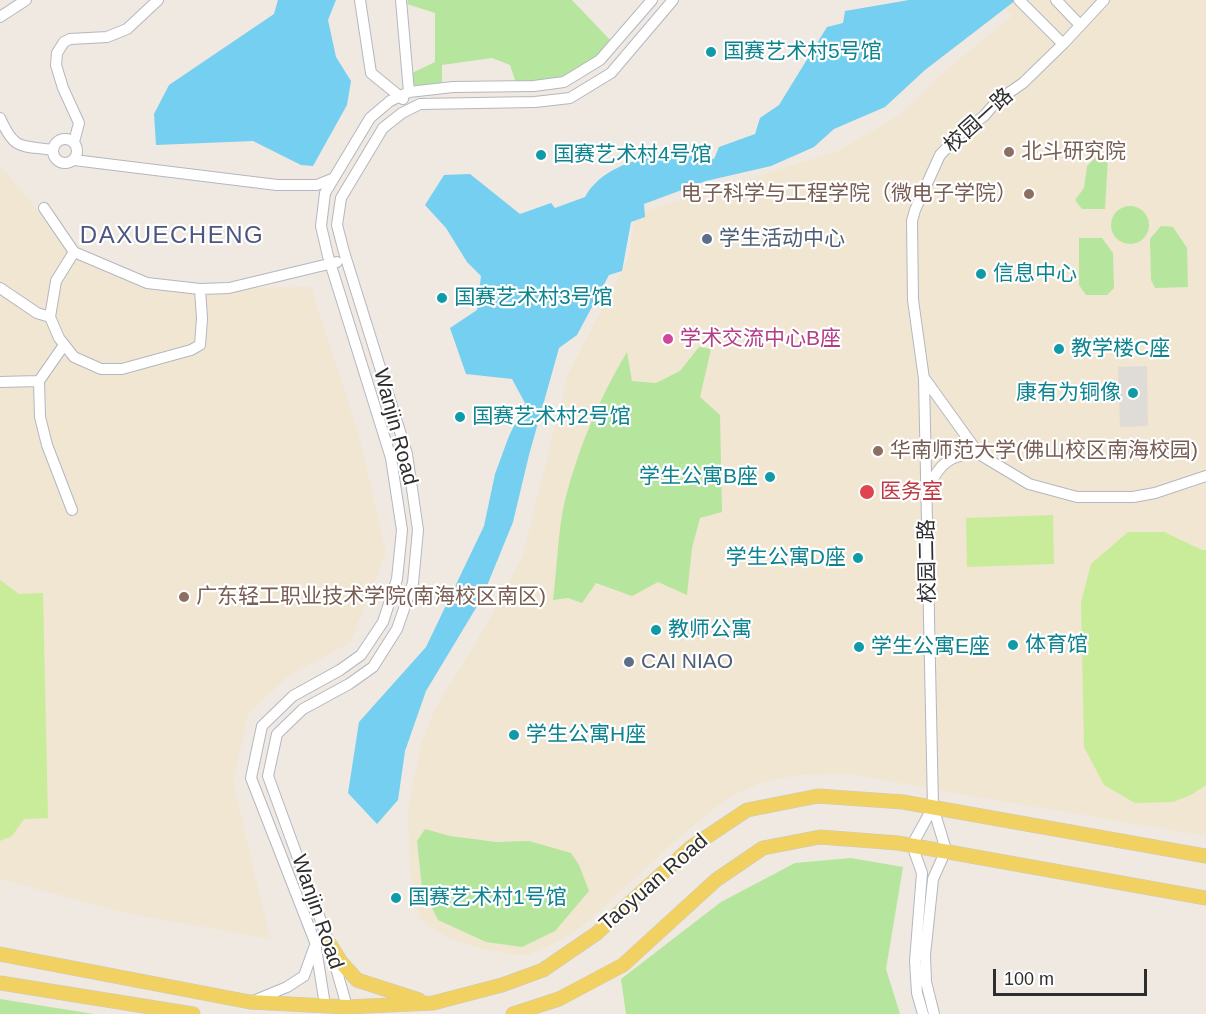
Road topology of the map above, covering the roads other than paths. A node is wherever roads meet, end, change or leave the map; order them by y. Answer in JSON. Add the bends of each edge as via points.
{"nodes":[{"id":1,"x":26,"y":0,"type":"edge"},
{"id":2,"x":159,"y":0,"type":"edge"},
{"id":3,"x":360,"y":0,"type":"edge"},
{"id":4,"x":401,"y":0,"type":"edge"},
{"id":5,"x":652,"y":0,"type":"edge"},
{"id":6,"x":674,"y":0,"type":"edge"},
{"id":7,"x":1020,"y":0,"type":"edge"},
{"id":8,"x":1056,"y":0,"type":"edge"},
{"id":9,"x":1104,"y":0,"type":"edge"},
{"id":10,"x":0,"y":17,"type":"edge"},
{"id":11,"x":1080,"y":25,"type":"junction"},
{"id":12,"x":1063,"y":44,"type":"junction"},
{"id":13,"x":405,"y":94,"type":"junction"},
{"id":14,"x":411,"y":109,"type":"junction"},
{"id":15,"x":0,"y":118,"type":"edge"},
{"id":16,"x":74,"y":142,"type":"junction"},
{"id":17,"x":53,"y":150,"type":"junction"},
{"id":18,"x":74,"y":160,"type":"junction"},
{"id":19,"x":334,"y":178,"type":"junction"},
{"id":20,"x":44,"y":208,"type":"dead end"},
{"id":21,"x":74,"y":252,"type":"junction"},
{"id":22,"x":346,"y":259,"type":"junction"},
{"id":23,"x":331,"y":264,"type":"junction"},
{"id":24,"x":0,"y":288,"type":"edge"},
{"id":25,"x":200,"y":289,"type":"junction"},
{"id":26,"x":50,"y":317,"type":"junction"},
{"id":27,"x":64,"y":345,"type":"junction"},
{"id":28,"x":924,"y":379,"type":"junction"},
{"id":29,"x":39,"y":381,"type":"junction"},
{"id":30,"x":0,"y":382,"type":"edge"},
{"id":31,"x":979,"y":454,"type":"junction"},
{"id":32,"x":1206,"y":476,"type":"edge"},
{"id":33,"x":926,"y":494,"type":"junction"},
{"id":34,"x":72,"y":510,"type":"dead end"},
{"id":35,"x":933,"y":807,"type":"junction"},
{"id":36,"x":912,"y":845,"type":"junction"},
{"id":37,"x":946,"y":850,"type":"junction"},
{"id":38,"x":1206,"y":856,"type":"edge"},
{"id":39,"x":1206,"y":898,"type":"edge"},
{"id":40,"x":322,"y":942,"type":"junction"},
{"id":41,"x":0,"y":954,"type":"edge"},
{"id":42,"x":0,"y":983,"type":"edge"},
{"id":43,"x":250,"y":1002,"type":"junction"},
{"id":44,"x":433,"y":1003,"type":"junction"},
{"id":45,"x":325,"y":1010,"type":"edge"},
{"id":46,"x":347,"y":1011,"type":"edge"},
{"id":47,"x":193,"y":1014,"type":"edge"},
{"id":48,"x":513,"y":1014,"type":"edge"},
{"id":49,"x":923,"y":1014,"type":"edge"},
{"id":50,"x":934,"y":1014,"type":"edge"}],
"edges":[{"from":1,"to":10,"type":"street"},
{"from":2,"to":16,"type":"street","via":[[127,29],[107,38],[70,39],[57,52],[63,88],[79,123]]},
{"from":3,"to":13,"type":"street","via":[[371,73]]},
{"from":4,"to":13,"type":"street"},
{"from":5,"to":13,"type":"street","name":"Wanjin Road","via":[[600,60],[564,82],[453,87]]},
{"from":6,"to":14,"type":"street","name":"Wanjin Road","via":[[611,73],[570,98],[420,104]]},
{"from":7,"to":12,"type":"street"},
{"from":8,"to":11,"type":"street"},
{"from":9,"to":11,"type":"street","name":"校园一路"},
{"from":11,"to":12,"type":"street","name":"校园一路"},
{"from":12,"to":28,"type":"street","name":"校园一路","via":[[940,155],[920,197],[912,221],[913,300]]},
{"from":13,"to":14,"type":"street"},
{"from":13,"to":19,"type":"street","name":"Wanjin Road","via":[[370,118]]},
{"from":14,"to":22,"type":"street","name":"Wanjin Road","via":[[383,128],[341,198],[338,225]]},
{"from":15,"to":17,"type":"street","via":[[8,137],[18,145]]},
{"from":16,"to":17,"type":"street","via":[[59,140]]},
{"from":16,"to":18,"type":"street","via":[[78,149]]},
{"from":17,"to":18,"type":"street","via":[[58,160]]},
{"from":18,"to":19,"type":"street","via":[[277,185],[317,185]]},
{"from":19,"to":23,"type":"street","name":"Wanjin Road","via":[[325,192],[321,226]]},
{"from":20,"to":21,"type":"street"},
{"from":21,"to":25,"type":"street","via":[[147,283]]},
{"from":21,"to":26,"type":"street","via":[[56,281]]},
{"from":22,"to":23,"type":"street"},
{"from":22,"to":40,"type":"street","name":"Wanjin Road","via":[[407,454],[418,530],[413,583],[397,629],[373,667],[303,709],[277,734],[268,776]]},
{"from":23,"to":25,"type":"street","via":[[229,288]]},
{"from":23,"to":40,"type":"street","name":"Wanjin Road","via":[[391,458],[402,530],[397,579],[383,622],[361,655],[293,696],[262,726],[251,778]]},
{"from":24,"to":26,"type":"street","via":[[37,313]]},
{"from":25,"to":27,"type":"street","via":[[200,345],[191,350],[122,369],[101,369],[74,357]]},
{"from":26,"to":27,"type":"street"},
{"from":27,"to":29,"type":"street"},
{"from":28,"to":31,"type":"street"},
{"from":28,"to":33,"type":"street","name":"校园二路"},
{"from":29,"to":30,"type":"street"},
{"from":29,"to":34,"type":"street","via":[[40,417],[47,445]]},
{"from":31,"to":32,"type":"street","via":[[1029,484],[1077,497],[1133,497]]},
{"from":31,"to":33,"type":"street","via":[[962,453],[949,460],[932,478]]},
{"from":33,"to":35,"type":"street","name":"校园二路"},
{"from":35,"to":36,"type":"street"},
{"from":35,"to":37,"type":"street"},
{"from":35,"to":38,"type":"main road","name":"Taoyuan Road"},
{"from":35,"to":44,"type":"main road","name":"Taoyuan Road","via":[[818,796],[747,810],[690,848],[597,933],[543,970]]},
{"from":36,"to":37,"type":"main road","name":"Taoyuan Road"},
{"from":36,"to":48,"type":"main road","name":"Taoyuan Road","via":[[820,837],[763,848],[716,880],[622,965],[559,999]]},
{"from":36,"to":49,"type":"street","via":[[921,873],[915,961]]},
{"from":37,"to":39,"type":"main road","name":"Taoyuan Road"},
{"from":37,"to":50,"type":"street","via":[[933,879],[924,955]]},
{"from":40,"to":43,"type":"street","via":[[304,976]]},
{"from":40,"to":44,"type":"main road","via":[[357,980]]},
{"from":40,"to":45,"type":"street","name":"Wanjin Road"},
{"from":40,"to":46,"type":"street","name":"Wanjin Road"},
{"from":41,"to":43,"type":"main road","name":"Taoyuan Road"},
{"from":42,"to":47,"type":"main road"},
{"from":43,"to":45,"type":"main road","name":"Taoyuan Road"},
{"from":44,"to":46,"type":"main road","name":"Taoyuan Road"},
{"from":45,"to":46,"type":"main road","name":"Taoyuan Road"}]}
